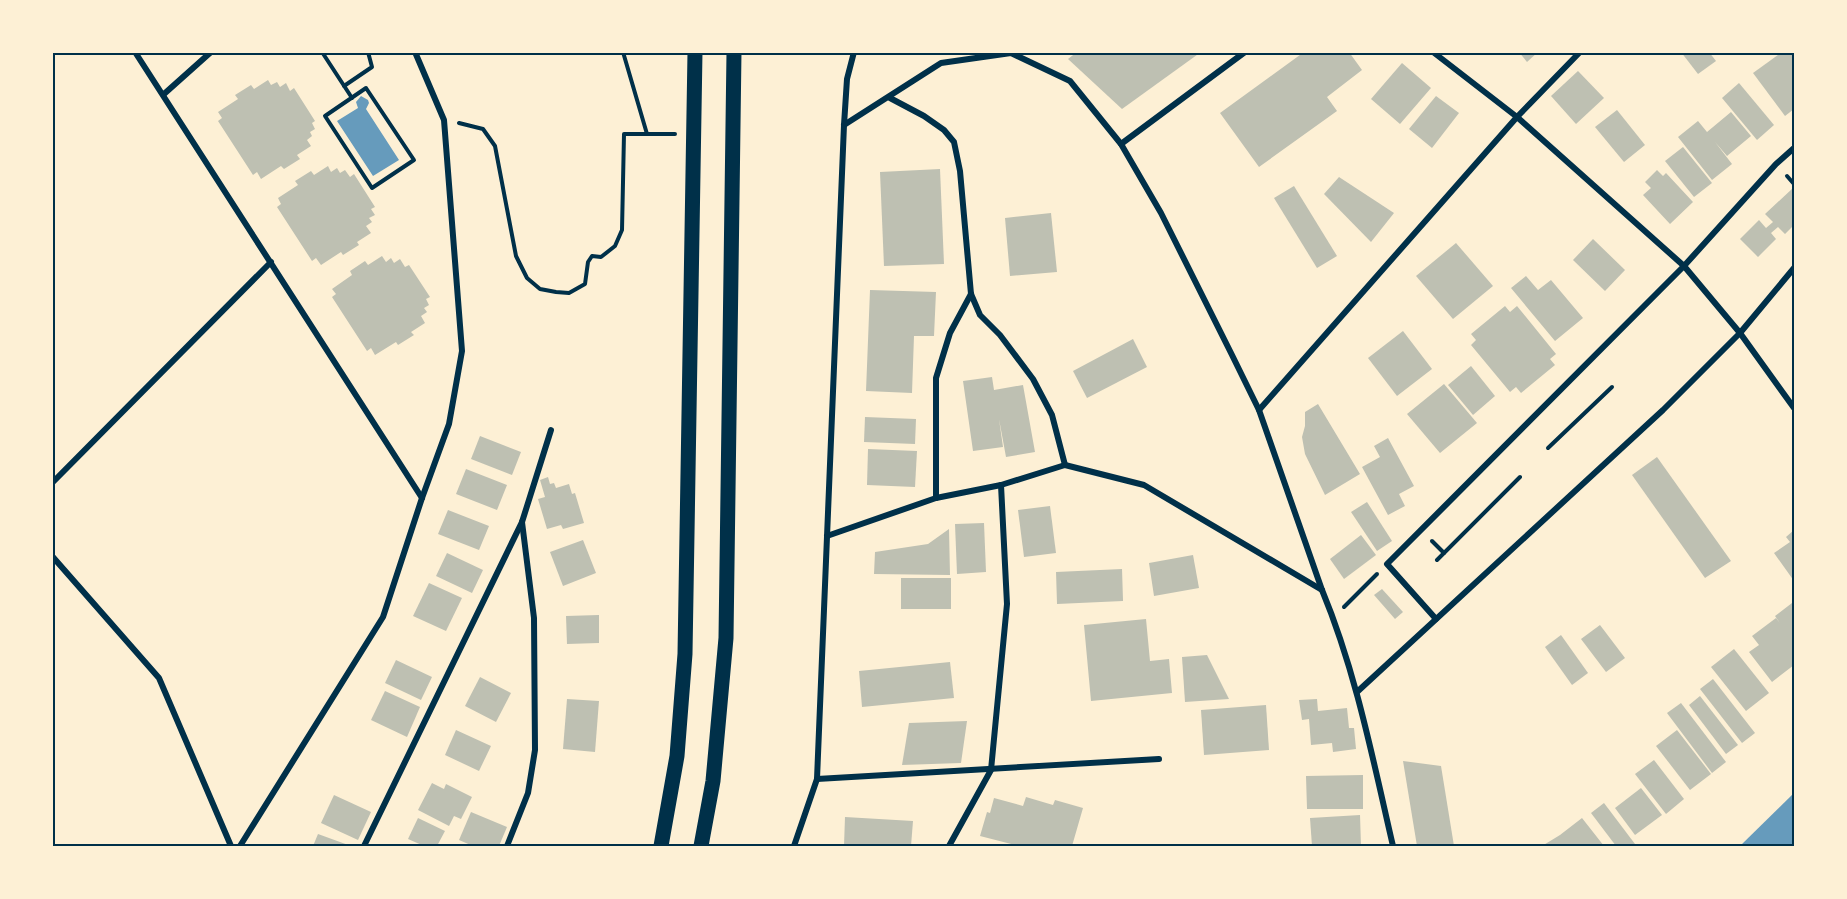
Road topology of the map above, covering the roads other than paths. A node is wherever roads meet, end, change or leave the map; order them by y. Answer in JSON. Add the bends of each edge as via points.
{"nodes":[{"id":1,"x":135,"y":52,"type":"edge"},
{"id":2,"x":211,"y":52,"type":"edge"},
{"id":3,"x":415,"y":52,"type":"edge"},
{"id":4,"x":695,"y":52,"type":"edge"},
{"id":5,"x":734,"y":52,"type":"edge"},
{"id":6,"x":854,"y":52,"type":"edge"},
{"id":7,"x":1245,"y":52,"type":"edge"},
{"id":8,"x":1433,"y":52,"type":"edge"},
{"id":9,"x":1580,"y":52,"type":"edge"},
{"id":10,"x":164,"y":94,"type":"junction"},
{"id":11,"x":890,"y":98,"type":"junction"},
{"id":12,"x":1517,"y":117,"type":"junction"},
{"id":13,"x":844,"y":125,"type":"junction"},
{"id":14,"x":1121,"y":144,"type":"junction"},
{"id":15,"x":1794,"y":148,"type":"edge"},
{"id":16,"x":271,"y":262,"type":"junction"},
{"id":17,"x":1684,"y":266,"type":"junction"},
{"id":18,"x":1794,"y":268,"type":"edge"},
{"id":19,"x":971,"y":294,"type":"junction"},
{"id":20,"x":1740,"y":333,"type":"junction"},
{"id":21,"x":1794,"y":408,"type":"edge"},
{"id":22,"x":1259,"y":410,"type":"junction"},
{"id":23,"x":551,"y":430,"type":"dead end"},
{"id":24,"x":1065,"y":465,"type":"junction"},
{"id":25,"x":52,"y":483,"type":"edge"},
{"id":26,"x":1001,"y":485,"type":"junction"},
{"id":27,"x":422,"y":498,"type":"junction"},
{"id":28,"x":936,"y":498,"type":"junction"},
{"id":29,"x":522,"y":522,"type":"junction"},
{"id":30,"x":827,"y":536,"type":"junction"},
{"id":31,"x":52,"y":556,"type":"edge"},
{"id":32,"x":1322,"y":591,"type":"junction"},
{"id":33,"x":1436,"y":619,"type":"junction"},
{"id":34,"x":1357,"y":692,"type":"junction"},
{"id":35,"x":1159,"y":759,"type":"dead end"},
{"id":36,"x":991,"y":770,"type":"junction"},
{"id":37,"x":817,"y":779,"type":"junction"},
{"id":38,"x":231,"y":846,"type":"edge"},
{"id":39,"x":240,"y":846,"type":"edge"},
{"id":40,"x":364,"y":846,"type":"edge"},
{"id":41,"x":507,"y":846,"type":"edge"},
{"id":42,"x":661,"y":846,"type":"edge"},
{"id":43,"x":701,"y":846,"type":"edge"},
{"id":44,"x":794,"y":846,"type":"edge"},
{"id":45,"x":949,"y":846,"type":"edge"},
{"id":46,"x":1394,"y":846,"type":"edge"}],
"edges":[{"from":1,"to":10,"type":"street"},
{"from":2,"to":10,"type":"street"},
{"from":3,"to":27,"type":"street","via":[[444,120],[462,351],[449,424]]},
{"from":4,"to":42,"type":"main road","via":[[685,654],[677,756]]},
{"from":5,"to":43,"type":"main road","via":[[726,638],[713,781]]},
{"from":6,"to":13,"type":"street","via":[[847,79]]},
{"from":7,"to":14,"type":"street"},
{"from":8,"to":12,"type":"street"},
{"from":9,"to":12,"type":"street"},
{"from":10,"to":16,"type":"street"},
{"from":11,"to":13,"type":"street"},
{"from":11,"to":14,"type":"street","via":[[941,63],[1011,53],[1070,81]]},
{"from":11,"to":19,"type":"street","via":[[924,116],[954,142]]},
{"from":12,"to":17,"type":"street"},
{"from":12,"to":22,"type":"street"},
{"from":13,"to":30,"type":"street"},
{"from":14,"to":22,"type":"street","via":[[1161,213]]},
{"from":15,"to":17,"type":"street"},
{"from":16,"to":25,"type":"street"},
{"from":16,"to":27,"type":"street"},
{"from":17,"to":20,"type":"street"},
{"from":17,"to":33,"type":"street","via":[[1387,564]]},
{"from":18,"to":20,"type":"street"},
{"from":19,"to":24,"type":"street","via":[[980,315],[1033,379],[1052,416]]},
{"from":19,"to":28,"type":"street","via":[[950,333],[936,378]]},
{"from":20,"to":21,"type":"street"},
{"from":20,"to":33,"type":"street","via":[[1663,410]]},
{"from":22,"to":32,"type":"street"},
{"from":23,"to":29,"type":"street"},
{"from":24,"to":26,"type":"street"},
{"from":24,"to":32,"type":"street","via":[[1144,485]]},
{"from":26,"to":28,"type":"street"},
{"from":26,"to":36,"type":"street","via":[[1007,604]]},
{"from":27,"to":39,"type":"street","via":[[383,617]]},
{"from":28,"to":30,"type":"street"},
{"from":29,"to":40,"type":"street"},
{"from":29,"to":41,"type":"street","via":[[534,618],[535,750],[528,793]]},
{"from":30,"to":37,"type":"street"},
{"from":31,"to":38,"type":"street","via":[[159,678]]},
{"from":32,"to":34,"type":"street"},
{"from":33,"to":34,"type":"street"},
{"from":34,"to":46,"type":"street"},
{"from":35,"to":36,"type":"street"},
{"from":36,"to":37,"type":"street"},
{"from":36,"to":45,"type":"street"},
{"from":37,"to":44,"type":"street"}]}
